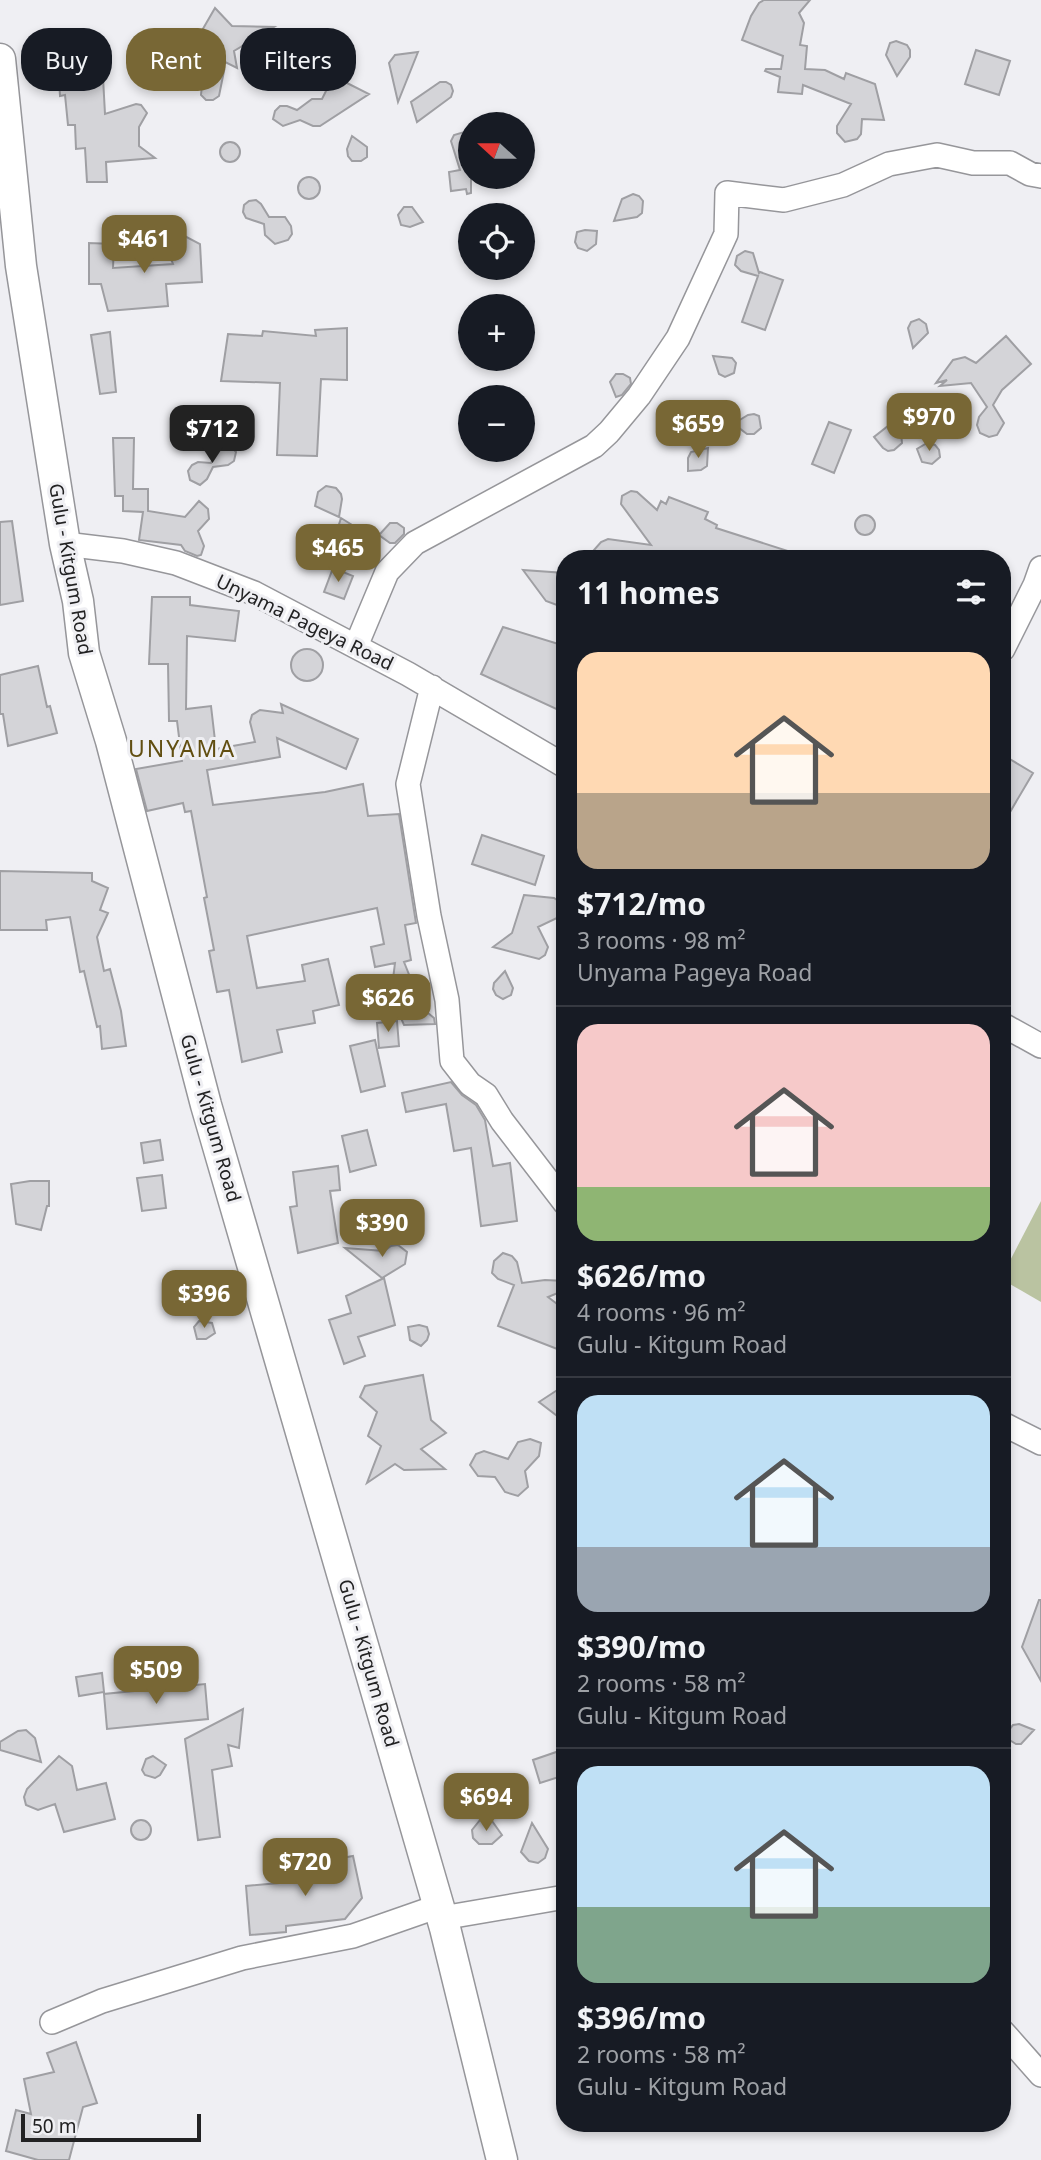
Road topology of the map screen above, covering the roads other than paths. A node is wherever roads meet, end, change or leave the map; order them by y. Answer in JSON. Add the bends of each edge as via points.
{"nodes":[{"id":1,"x":0,"y":59,"type":"edge"},
{"id":2,"x":1041,"y":176,"type":"edge"},
{"id":3,"x":65,"y":544,"type":"junction"},
{"id":4,"x":1041,"y":568,"type":"edge"},
{"id":5,"x":1011,"y":633,"type":"edge"},
{"id":6,"x":356,"y":646,"type":"junction"},
{"id":7,"x":432,"y":687,"type":"junction"},
{"id":8,"x":556,"y":761,"type":"edge"},
{"id":9,"x":1011,"y":1030,"type":"edge"},
{"id":10,"x":1041,"y":1046,"type":"edge"},
{"id":11,"x":556,"y":1191,"type":"edge"},
{"id":12,"x":1011,"y":1428,"type":"edge"},
{"id":13,"x":1041,"y":1443,"type":"edge"},
{"id":14,"x":556,"y":1898,"type":"edge"},
{"id":15,"x":440,"y":1912,"type":"junction"},
{"id":16,"x":52,"y":2022,"type":"dead end"},
{"id":17,"x":1011,"y":2041,"type":"edge"},
{"id":18,"x":1041,"y":2075,"type":"edge"},
{"id":19,"x":502,"y":2160,"type":"edge"}],
"edges":[{"from":1,"to":3,"type":"main road","name":"Gulu - Kitgum Road","via":[[22,266]]},
{"from":2,"to":6,"type":"street","via":[[1010,163],[973,163],[937,155],[890,164],[843,185],[784,200],[727,193],[726,234],[678,338],[639,396],[594,446],[415,543],[387,572]]},
{"from":3,"to":6,"type":"street","name":"Unyama Pageya Road","via":[[123,551],[219,578]]},
{"from":3,"to":15,"type":"main road","name":"Gulu - Kitgum Road","via":[[84,653],[206,1105]]},
{"from":4,"to":5,"type":"street"},
{"from":6,"to":7,"type":"street","name":"Unyama Pageya Road"},
{"from":7,"to":8,"type":"street","name":"Unyama Pageya Road"},
{"from":7,"to":11,"type":"street","via":[[408,784],[447,1000],[452,1061],[470,1084],[486,1095]]},
{"from":9,"to":10,"type":"street"},
{"from":12,"to":13,"type":"street"},
{"from":14,"to":15,"type":"street"},
{"from":15,"to":16,"type":"street","via":[[353,1936],[242,1958],[102,2001]]},
{"from":15,"to":19,"type":"main road","name":"Gulu - Kitgum Road"},
{"from":17,"to":18,"type":"street"}]}
